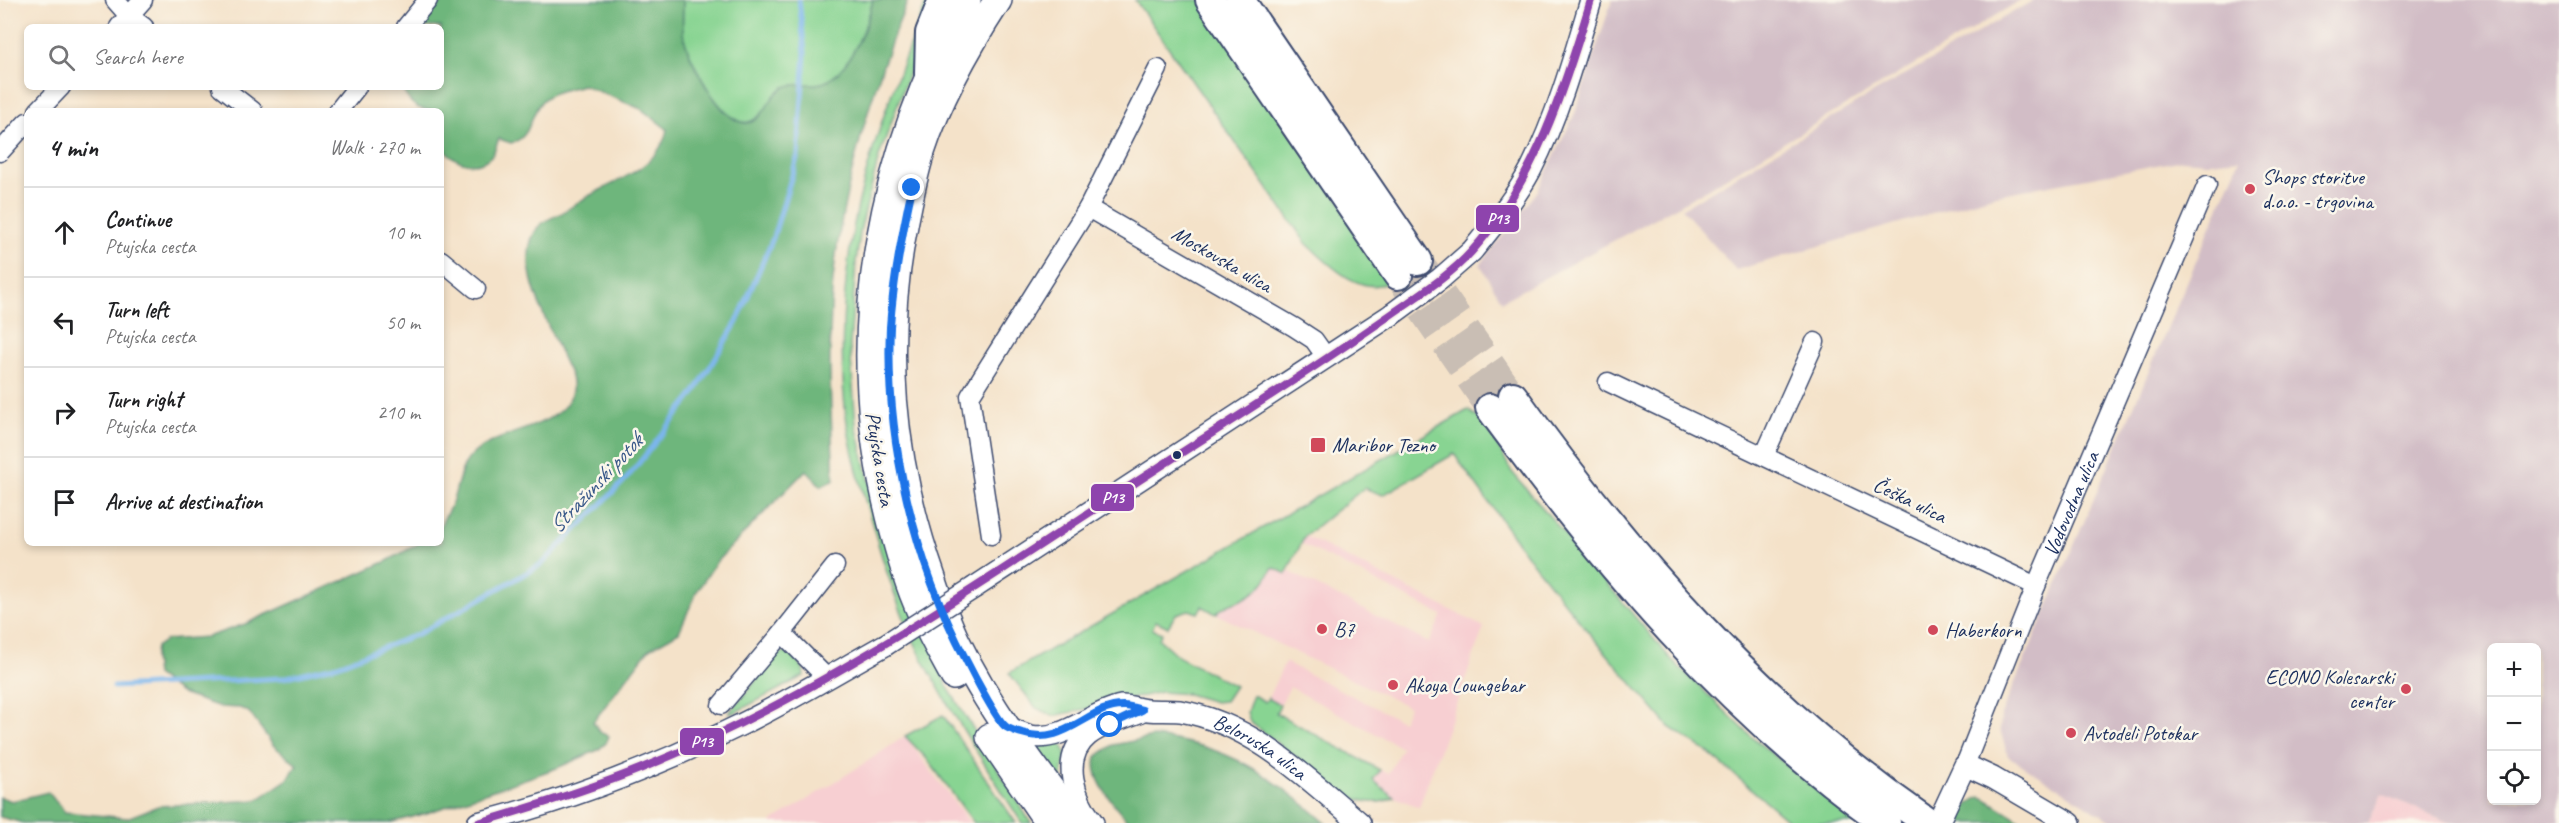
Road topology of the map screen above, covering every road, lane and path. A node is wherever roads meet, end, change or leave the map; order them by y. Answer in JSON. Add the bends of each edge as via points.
{"nodes":[{"id":1,"x":115,"y":0,"type":"edge"},
{"id":2,"x":143,"y":0,"type":"edge"},
{"id":3,"x":428,"y":0,"type":"edge"},
{"id":4,"x":943,"y":0,"type":"edge"},
{"id":5,"x":968,"y":0,"type":"edge"},
{"id":6,"x":998,"y":0,"type":"edge"},
{"id":7,"x":1210,"y":0,"type":"edge"},
{"id":8,"x":1240,"y":0,"type":"edge"},
{"id":9,"x":1591,"y":0,"type":"edge"},
{"id":10,"x":131,"y":23,"type":"edge"},
{"id":11,"x":408,"y":24,"type":"edge"},
{"id":12,"x":1158,"y":69,"type":"dead end"},
{"id":13,"x":929,"y":73,"type":"junction"},
{"id":14,"x":58,"y":90,"type":"edge"},
{"id":15,"x":226,"y":90,"type":"edge"},
{"id":16,"x":355,"y":90,"type":"edge"},
{"id":17,"x":41,"y":108,"type":"edge"},
{"id":18,"x":249,"y":108,"type":"edge"},
{"id":19,"x":340,"y":108,"type":"edge"},
{"id":20,"x":24,"y":125,"type":"edge"},
{"id":21,"x":0,"y":152,"type":"edge"},
{"id":22,"x":2207,"y":185,"type":"dead end"},
{"id":23,"x":1088,"y":208,"type":"junction"},
{"id":24,"x":444,"y":262,"type":"edge"},
{"id":25,"x":476,"y":289,"type":"dead end"},
{"id":26,"x":1815,"y":342,"type":"dead end"},
{"id":27,"x":1326,"y":357,"type":"junction"},
{"id":28,"x":1608,"y":382,"type":"dead end"},
{"id":29,"x":1764,"y":456,"type":"junction"},
{"id":30,"x":991,"y":534,"type":"dead end"},
{"id":31,"x":835,"y":566,"type":"dead end"},
{"id":32,"x":2036,"y":586,"type":"junction"},
{"id":33,"x":782,"y":633,"type":"junction"},
{"id":34,"x":827,"y":678,"type":"junction"},
{"id":35,"x":721,"y":705,"type":"dead end"},
{"id":36,"x":1142,"y":710,"type":"junction"},
{"id":37,"x":1005,"y":726,"type":"junction"},
{"id":38,"x":1965,"y":765,"type":"junction"},
{"id":39,"x":1931,"y":821,"type":"edge"},
{"id":40,"x":478,"y":823,"type":"edge"},
{"id":41,"x":1049,"y":823,"type":"edge"},
{"id":42,"x":1076,"y":823,"type":"edge"},
{"id":43,"x":1093,"y":823,"type":"edge"},
{"id":44,"x":1360,"y":823,"type":"edge"},
{"id":45,"x":1886,"y":823,"type":"edge"},
{"id":46,"x":2070,"y":823,"type":"edge"}],
"edges":[{"from":1,"to":10,"type":"street"},
{"from":2,"to":10,"type":"street"},
{"from":3,"to":11,"type":"street"},
{"from":4,"to":13,"type":"highway","via":[[930,33]]},
{"from":5,"to":13,"type":"main road","name":"Ptujska cesta"},
{"from":6,"to":37,"type":"main road","name":"Ptujska cesta","via":[[959,64],[922,148],[898,258],[890,327],[895,427],[923,552],[954,639]]},
{"from":7,"to":8,"type":"highway","via":[[1408,268]]},
{"from":9,"to":27,"type":"street","bridge":true,"via":[[1564,92],[1530,170],[1503,213],[1472,251],[1440,279]]},
{"from":12,"to":23,"type":"street"},
{"from":13,"to":41,"type":"main road","name":"Ptujska cesta","via":[[888,194],[877,256],[870,330],[874,436],[891,520],[917,603],[975,714]]},
{"from":14,"to":17,"type":"street"},
{"from":15,"to":18,"type":"street"},
{"from":16,"to":19,"type":"street"},
{"from":20,"to":21,"type":"street"},
{"from":22,"to":32,"type":"street","name":"Vodovodna ulica"},
{"from":23,"to":27,"type":"street","name":"Moskovska ulica","via":[[1294,327],[1314,340]]},
{"from":23,"to":30,"type":"street","via":[[970,396]]},
{"from":24,"to":25,"type":"street"},
{"from":26,"to":29,"type":"street"},
{"from":27,"to":34,"type":"street","bridge":true,"via":[[885,645]]},
{"from":28,"to":29,"type":"street","name":"Češka ulica"},
{"from":29,"to":32,"type":"street","name":"Češka ulica"},
{"from":31,"to":33,"type":"street"},
{"from":32,"to":38,"type":"street","name":"Vodovodna ulica"},
{"from":33,"to":34,"type":"street"},
{"from":33,"to":35,"type":"street"},
{"from":34,"to":40,"type":"street","via":[[733,729],[679,753],[588,789]]},
{"from":36,"to":37,"type":"street","via":[[1124,705],[1105,710],[1049,735],[1030,735]]},
{"from":36,"to":43,"type":"street","via":[[1088,735],[1075,755],[1075,791]]},
{"from":36,"to":44,"type":"street","name":"Beloruska ulica","via":[[1179,711],[1227,724],[1274,752]]},
{"from":37,"to":42,"type":"main road","name":"Ptujska cesta"},
{"from":38,"to":39,"type":"street","name":"Vodovodna ulica"},
{"from":38,"to":46,"type":"street"},
{"from":39,"to":45,"type":"highway","via":[[1871,782],[1826,746],[1717,646],[1501,402],[1602,553],[1693,656],[1770,730]]}]}
